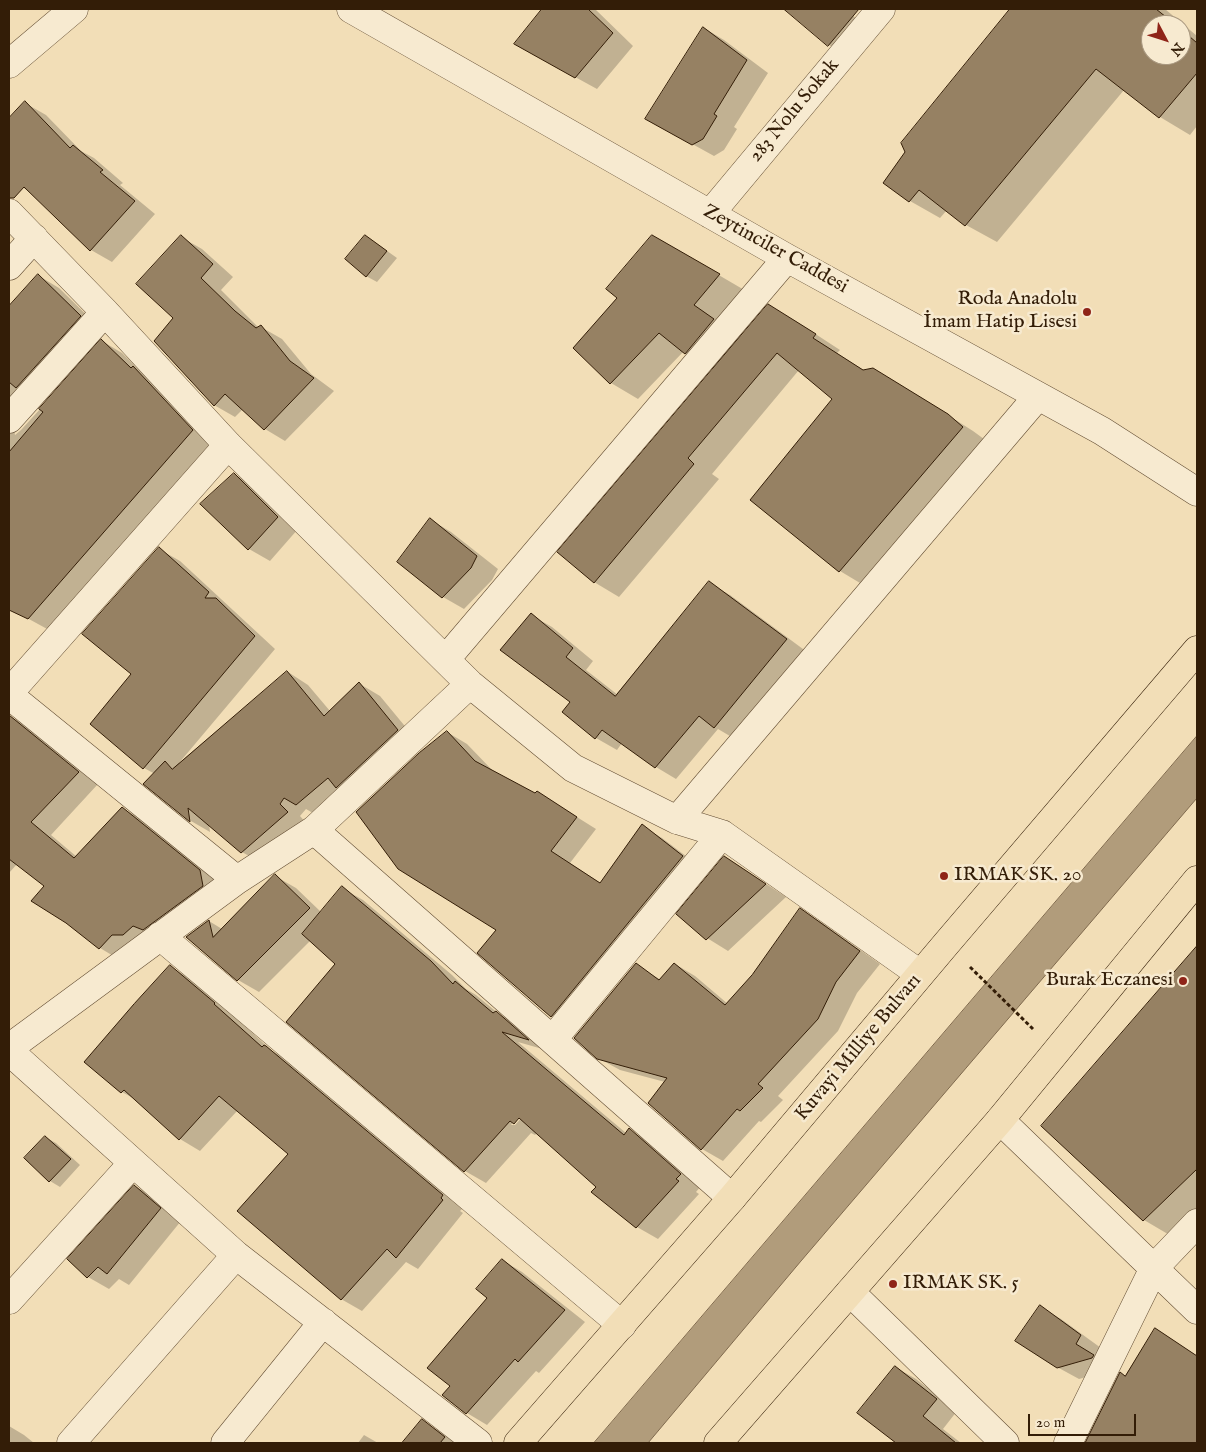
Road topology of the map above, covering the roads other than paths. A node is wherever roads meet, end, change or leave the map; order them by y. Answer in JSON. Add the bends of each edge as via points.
{"nodes":[{"id":1,"x":74,"y":9,"type":"edge"},
{"id":2,"x":880,"y":9,"type":"edge"},
{"id":3,"x":362,"y":11,"type":"edge"},
{"id":4,"x":9,"y":64,"type":"edge"},
{"id":5,"x":9,"y":213,"type":"edge"},
{"id":6,"x":710,"y":214,"type":"junction"},
{"id":7,"x":34,"y":238,"type":"junction"},
{"id":8,"x":787,"y":258,"type":"junction"},
{"id":9,"x":9,"y":266,"type":"edge"},
{"id":10,"x":105,"y":312,"type":"junction"},
{"id":11,"x":1038,"y":396,"type":"junction"},
{"id":12,"x":9,"y":419,"type":"edge"},
{"id":13,"x":228,"y":445,"type":"junction"},
{"id":14,"x":1197,"y":492,"type":"edge"},
{"id":15,"x":1197,"y":650,"type":"edge"},
{"id":16,"x":446,"y":659,"type":"junction"},
{"id":17,"x":470,"y":684,"type":"junction"},
{"id":18,"x":9,"y":694,"type":"edge"},
{"id":19,"x":677,"y":820,"type":"junction"},
{"id":20,"x":314,"y":830,"type":"junction"},
{"id":21,"x":722,"y":834,"type":"junction"},
{"id":22,"x":237,"y":880,"type":"junction"},
{"id":23,"x":1197,"y":880,"type":"edge"},
{"id":24,"x":160,"y":936,"type":"junction"},
{"id":25,"x":920,"y":974,"type":"junction"},
{"id":26,"x":553,"y":1039,"type":"junction"},
{"id":27,"x":9,"y":1049,"type":"edge"},
{"id":28,"x":1000,"y":1120,"type":"junction"},
{"id":29,"x":133,"y":1163,"type":"junction"},
{"id":30,"x":732,"y":1198,"type":"junction"},
{"id":31,"x":1197,"y":1223,"type":"edge"},
{"id":32,"x":236,"y":1255,"type":"junction"},
{"id":33,"x":1154,"y":1268,"type":"junction"},
{"id":34,"x":850,"y":1292,"type":"junction"},
{"id":35,"x":9,"y":1300,"type":"edge"},
{"id":36,"x":1197,"y":1310,"type":"edge"},
{"id":37,"x":323,"y":1322,"type":"junction"},
{"id":38,"x":622,"y":1325,"type":"junction"},
{"id":39,"x":71,"y":1443,"type":"edge"},
{"id":40,"x":225,"y":1443,"type":"edge"},
{"id":41,"x":478,"y":1443,"type":"edge"},
{"id":42,"x":518,"y":1443,"type":"edge"},
{"id":43,"x":718,"y":1443,"type":"edge"},
{"id":44,"x":1005,"y":1443,"type":"edge"},
{"id":45,"x":1068,"y":1443,"type":"edge"}],
"edges":[{"from":1,"to":4,"type":"street"},
{"from":2,"to":6,"type":"street","name":"283 Nolu Sokak"},
{"from":3,"to":6,"type":"street","name":"Zeytinciler Caddesi"},
{"from":5,"to":7,"type":"street"},
{"from":6,"to":8,"type":"street","name":"Zeytinciler Caddesi"},
{"from":7,"to":9,"type":"street"},
{"from":7,"to":10,"type":"street"},
{"from":8,"to":11,"type":"street","name":"Zeytinciler Caddesi"},
{"from":8,"to":16,"type":"street"},
{"from":10,"to":12,"type":"street"},
{"from":10,"to":13,"type":"street"},
{"from":11,"to":14,"type":"street","name":"Zeytinciler Caddesi","via":[[1102,431]]},
{"from":11,"to":19,"type":"street"},
{"from":13,"to":16,"type":"street"},
{"from":13,"to":18,"type":"street"},
{"from":15,"to":25,"type":"main road","name":"Kuvayi Milliye Bulvarı"},
{"from":16,"to":17,"type":"street"},
{"from":17,"to":19,"type":"street","via":[[573,768]]},
{"from":17,"to":20,"type":"street"},
{"from":18,"to":22,"type":"street"},
{"from":19,"to":21,"type":"street"},
{"from":20,"to":22,"type":"street"},
{"from":20,"to":26,"type":"street"},
{"from":21,"to":25,"type":"street"},
{"from":21,"to":26,"type":"street"},
{"from":22,"to":24,"type":"street"},
{"from":23,"to":28,"type":"main road"},
{"from":24,"to":27,"type":"street"},
{"from":24,"to":38,"type":"street"},
{"from":25,"to":30,"type":"main road","name":"Kuvayi Milliye Bulvarı"},
{"from":26,"to":30,"type":"street"},
{"from":27,"to":29,"type":"street"},
{"from":28,"to":33,"type":"street"},
{"from":28,"to":34,"type":"main road"},
{"from":29,"to":32,"type":"street"},
{"from":29,"to":35,"type":"street"},
{"from":30,"to":38,"type":"main road","name":"Kuvayi Milliye Bulvarı"},
{"from":31,"to":33,"type":"street"},
{"from":32,"to":37,"type":"street"},
{"from":32,"to":39,"type":"street"},
{"from":33,"to":36,"type":"street"},
{"from":33,"to":45,"type":"street"},
{"from":34,"to":43,"type":"main road"},
{"from":34,"to":44,"type":"street"},
{"from":37,"to":40,"type":"street"},
{"from":37,"to":41,"type":"street"},
{"from":38,"to":42,"type":"main road","name":"Kuvayi Milliye Bulvarı"}]}
